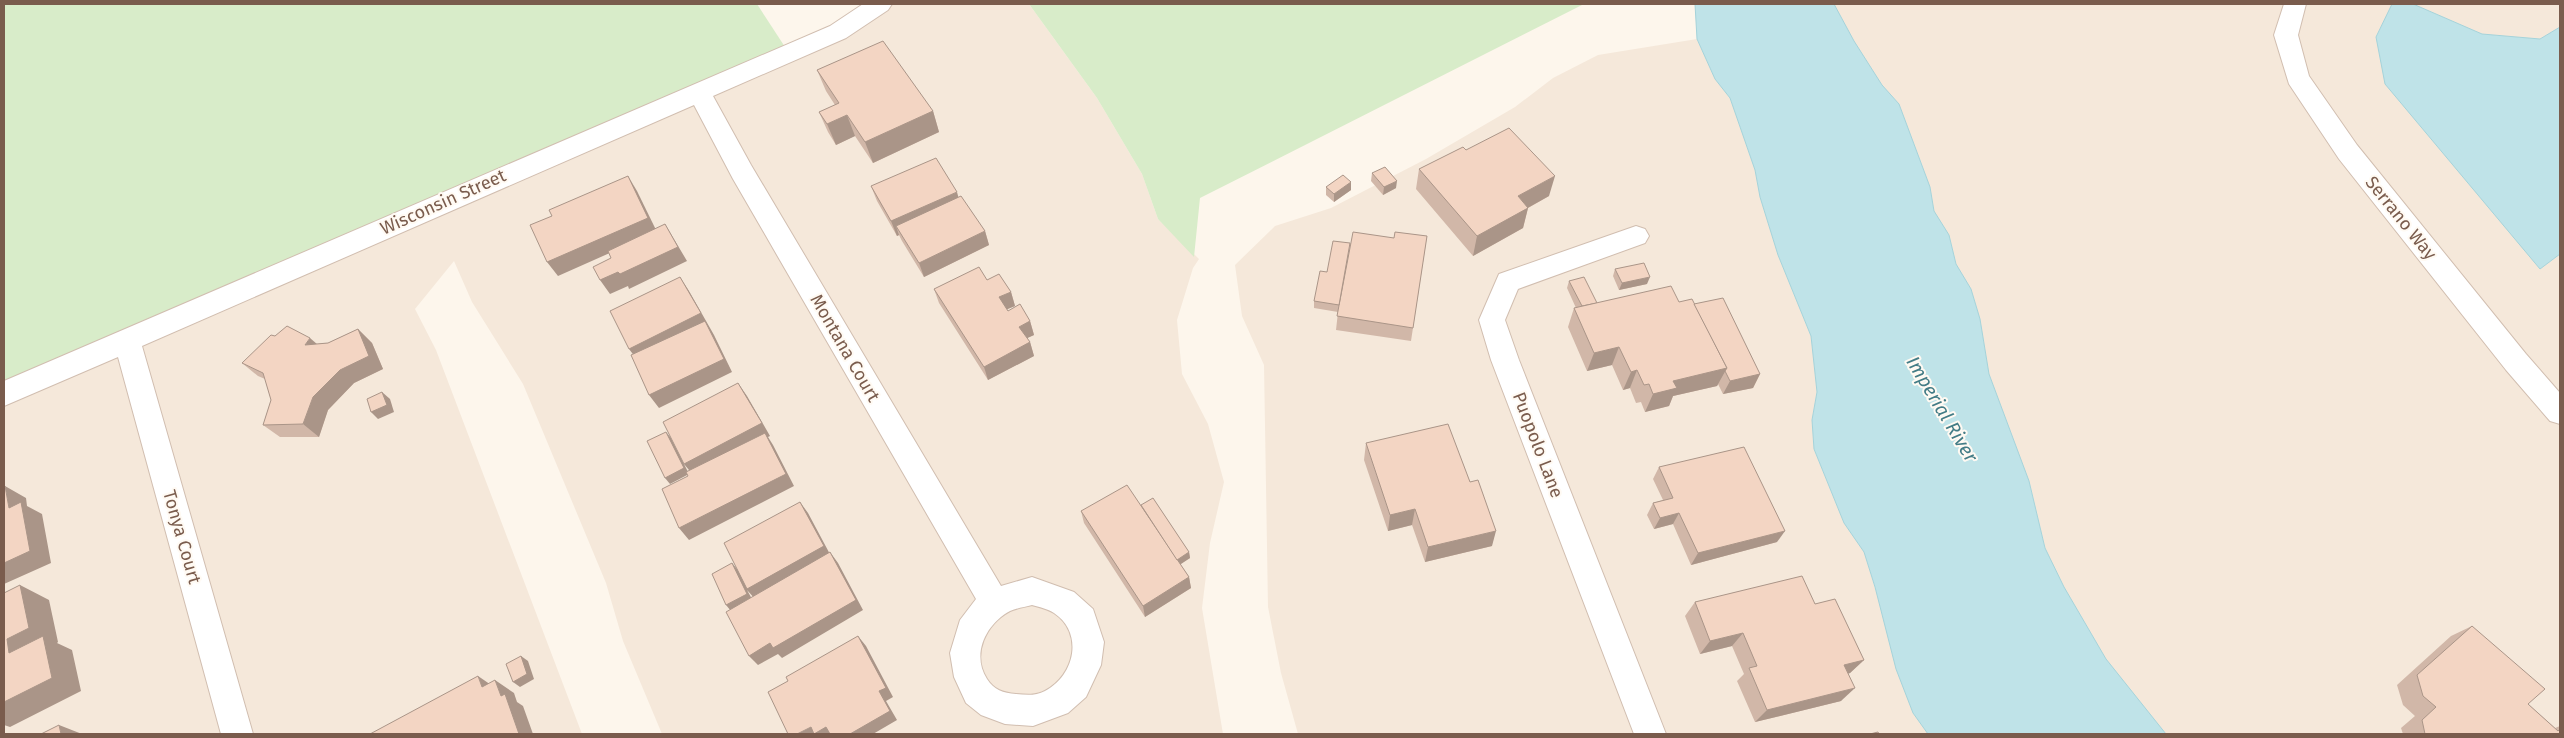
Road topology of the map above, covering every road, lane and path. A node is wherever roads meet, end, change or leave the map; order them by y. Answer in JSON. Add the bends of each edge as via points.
{"nodes":[{"id":1,"x":880,"y":4,"type":"edge"},
{"id":2,"x":2294,"y":4,"type":"edge"},
{"id":3,"x":699,"y":92,"type":"junction"},
{"id":4,"x":1636,"y":236,"type":"dead end"},
{"id":5,"x":127,"y":340,"type":"junction"},
{"id":6,"x":4,"y":394,"type":"edge"},
{"id":7,"x":2560,"y":412,"type":"edge"},
{"id":8,"x":995,"y":603,"type":"dead end"},
{"id":9,"x":237,"y":734,"type":"edge"},
{"id":10,"x":1650,"y":734,"type":"edge"}],
"edges":[{"from":1,"to":3,"type":"street","name":"Wisconsin Street","via":[[838,32]]},
{"from":2,"to":7,"type":"street","name":"Serrano Way","via":[[2286,34],[2298,78],[2348,152],[2516,362]]},
{"from":3,"to":5,"type":"street","name":"Wisconsin Street"},
{"from":3,"to":8,"type":"street","name":"Montana Court","via":[[742,172]]},
{"from":4,"to":10,"type":"street","name":"Puopolo Lane","via":[[1508,282],[1492,320]]},
{"from":5,"to":6,"type":"street","name":"Wisconsin Street"},
{"from":5,"to":9,"type":"street","name":"Tonya Court"}]}
